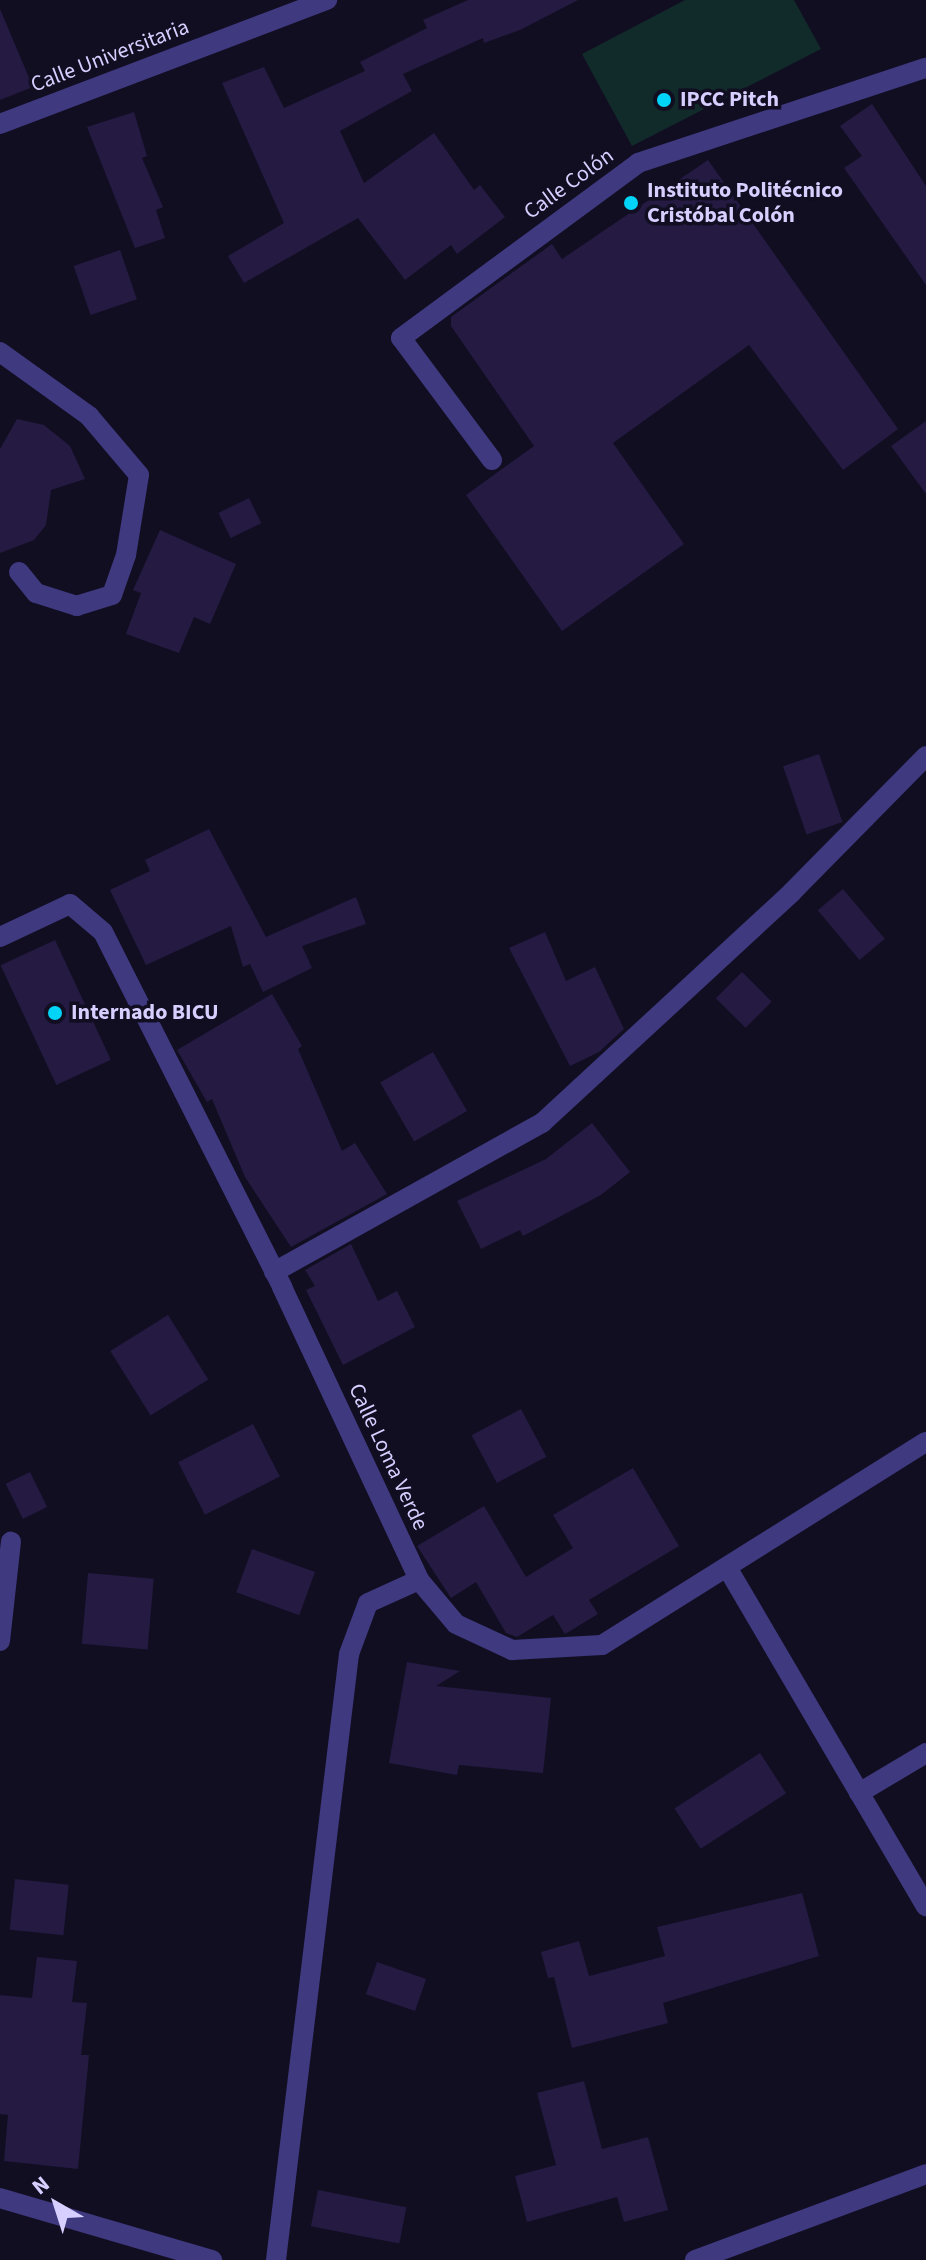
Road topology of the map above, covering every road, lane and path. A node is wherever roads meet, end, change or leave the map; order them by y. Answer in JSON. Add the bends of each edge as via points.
{"nodes":[{"id":1,"x":327,"y":0,"type":"edge"},
{"id":2,"x":926,"y":68,"type":"edge"},
{"id":3,"x":0,"y":124,"type":"edge"},
{"id":4,"x":0,"y":352,"type":"edge"},
{"id":5,"x":492,"y":460,"type":"dead end"},
{"id":6,"x":19,"y":572,"type":"dead end"},
{"id":7,"x":926,"y":756,"type":"edge"},
{"id":8,"x":0,"y":937,"type":"edge"},
{"id":9,"x":274,"y":1272,"type":"junction"},
{"id":10,"x":926,"y":1442,"type":"edge"},
{"id":11,"x":11,"y":1542,"type":"dead end"},
{"id":12,"x":728,"y":1569,"type":"junction"},
{"id":13,"x":419,"y":1580,"type":"junction"},
{"id":14,"x":0,"y":1641,"type":"edge"},
{"id":15,"x":926,"y":1753,"type":"edge"},
{"id":16,"x":859,"y":1793,"type":"junction"},
{"id":17,"x":926,"y":1906,"type":"edge"},
{"id":18,"x":926,"y":2174,"type":"edge"},
{"id":19,"x":0,"y":2198,"type":"edge"},
{"id":20,"x":212,"y":2260,"type":"edge"},
{"id":21,"x":276,"y":2260,"type":"edge"},
{"id":22,"x":695,"y":2260,"type":"edge"}],
"edges":[{"from":1,"to":3,"type":"street","name":"Calle Universitaria"},
{"from":2,"to":5,"type":"street","name":"Calle Colón","via":[[638,163],[401,338]]},
{"from":4,"to":6,"type":"street","via":[[89,416],[139,475],[126,555],[112,595],[77,606],[36,593]]},
{"from":7,"to":9,"type":"street","via":[[792,892],[542,1123]]},
{"from":8,"to":9,"type":"street","name":"Calle Loma Verde","via":[[70,904],[103,932]]},
{"from":9,"to":13,"type":"street","name":"Calle Loma Verde"},
{"from":10,"to":12,"type":"street","name":"Calle Loma Verde"},
{"from":11,"to":14,"type":"street"},
{"from":12,"to":13,"type":"street","name":"Calle Loma Verde","via":[[602,1645],[552,1651],[512,1650],[456,1624]]},
{"from":12,"to":16,"type":"street"},
{"from":13,"to":21,"type":"street","via":[[368,1603],[349,1654]]},
{"from":15,"to":16,"type":"street"},
{"from":16,"to":17,"type":"street"},
{"from":18,"to":22,"type":"street"},
{"from":19,"to":20,"type":"street"}]}
